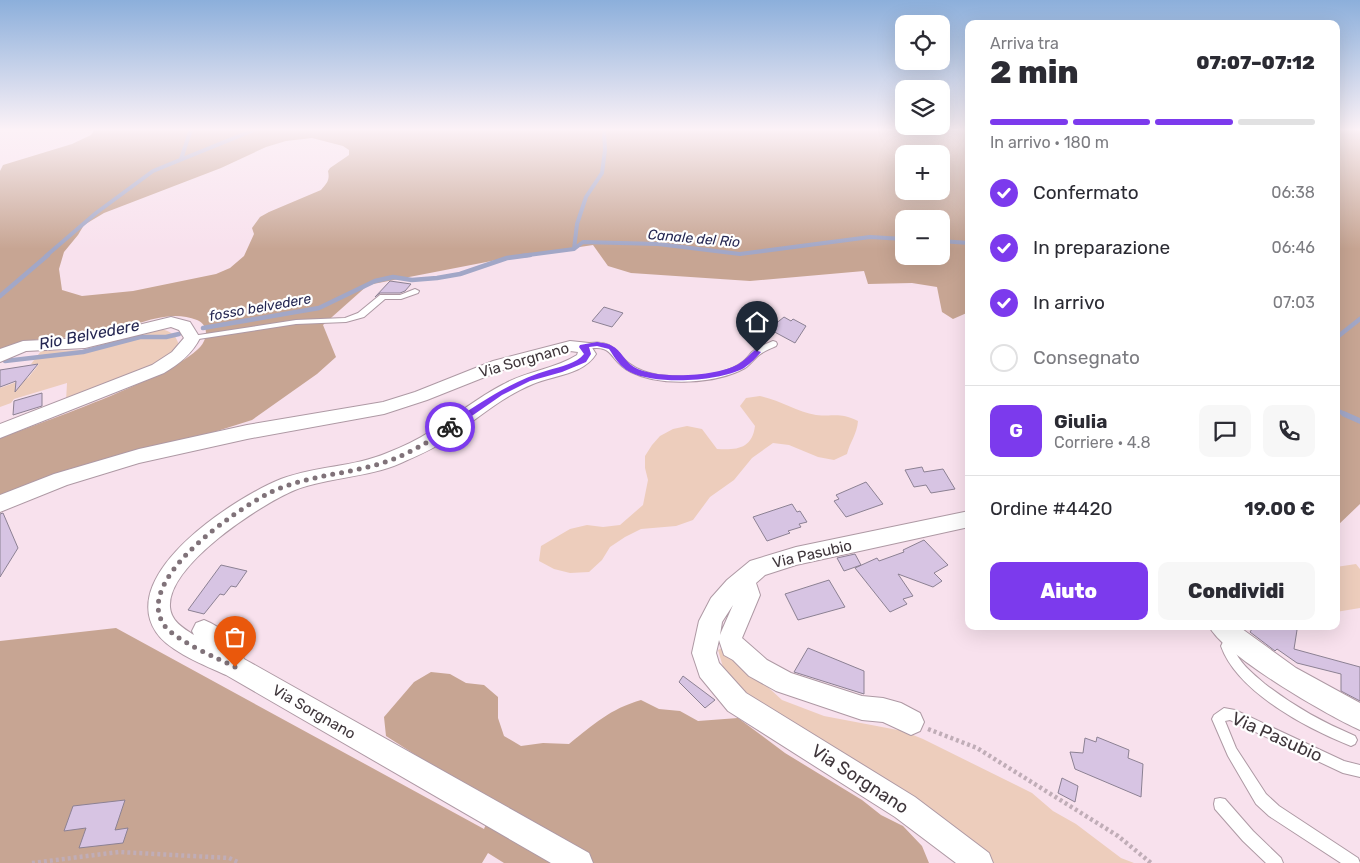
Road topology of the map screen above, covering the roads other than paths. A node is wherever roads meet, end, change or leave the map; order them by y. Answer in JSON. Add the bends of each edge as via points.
{"nodes":[{"id":1,"x":415,"y":291,"type":"dead end"},
{"id":2,"x":189,"y":332,"type":"junction"},
{"id":3,"x":772,"y":344,"type":"dead end"},
{"id":4,"x":583,"y":347,"type":"junction"},
{"id":5,"x":0,"y":356,"type":"edge"},
{"id":6,"x":0,"y":431,"type":"edge"},
{"id":7,"x":0,"y":504,"type":"edge"},
{"id":8,"x":965,"y":520,"type":"edge"},
{"id":9,"x":735,"y":586,"type":"junction"},
{"id":10,"x":204,"y":631,"type":"dead end"},
{"id":11,"x":1227,"y":631,"type":"edge"},
{"id":12,"x":235,"y":667,"type":"junction"},
{"id":13,"x":737,"y":702,"type":"joint"},
{"id":14,"x":1360,"y":717,"type":"edge"},
{"id":15,"x":911,"y":722,"type":"road end"},
{"id":16,"x":1351,"y":740,"type":"dead end"},
{"id":17,"x":1360,"y":771,"type":"edge"},
{"id":18,"x":1220,"y":804,"type":"dead end"},
{"id":19,"x":579,"y":863,"type":"edge"},
{"id":20,"x":978,"y":863,"type":"edge"},
{"id":21,"x":1276,"y":863,"type":"edge"},
{"id":22,"x":1353,"y":863,"type":"edge"}],
"edges":[{"from":1,"to":2,"type":"lane","via":[[401,297],[383,297],[361,315],[346,320],[310,320]]},
{"from":2,"to":5,"type":"street","via":[[181,323],[171,322],[85,343],[23,346]]},
{"from":2,"to":6,"type":"street","via":[[189,345],[158,369]]},
{"from":3,"to":4,"type":"lane","via":[[732,370],[709,376],[676,378],[651,377],[633,370],[623,364],[611,348],[597,344]]},
{"from":4,"to":7,"type":"street","name":"Via Sorgnano","via":[[570,346],[498,365],[384,408],[247,432],[139,456],[61,479]]},
{"from":4,"to":12,"type":"street","name":"Via Sorgnano","via":[[588,354],[583,360],[528,379],[500,393],[434,439],[390,460],[301,481],[268,494],[230,517],[187,552],[161,590],[158,607],[164,625],[200,650]]},
{"from":8,"to":9,"type":"street","name":"Via Pasubio","via":[[796,556],[758,568]]},
{"from":9,"to":13,"type":"street","name":"Via Pasubio","via":[[711,621],[704,653],[709,669]]},
{"from":9,"to":15,"type":"street","via":[[748,590],[749,595],[730,638],[732,647],[750,662],[785,683],[862,708],[892,713]]},
{"from":10,"to":12,"type":"street","via":[[230,653]]},
{"from":11,"to":14,"type":"street","name":"Via Pasubio","via":[[1311,691]]},
{"from":11,"to":16,"type":"lane","name":"Via Pasubio","via":[[1229,656],[1235,665],[1299,717]]},
{"from":12,"to":19,"type":"street","name":"Via Sorgnano"},
{"from":13,"to":20,"type":"street","name":"Via Sorgnano","via":[[905,807]]},
{"from":17,"to":22,"type":"lane","name":"Via Pasubio","via":[[1342,767],[1230,714],[1218,718],[1232,752],[1262,799],[1274,811]]},
{"from":18,"to":21,"type":"lane"}]}
